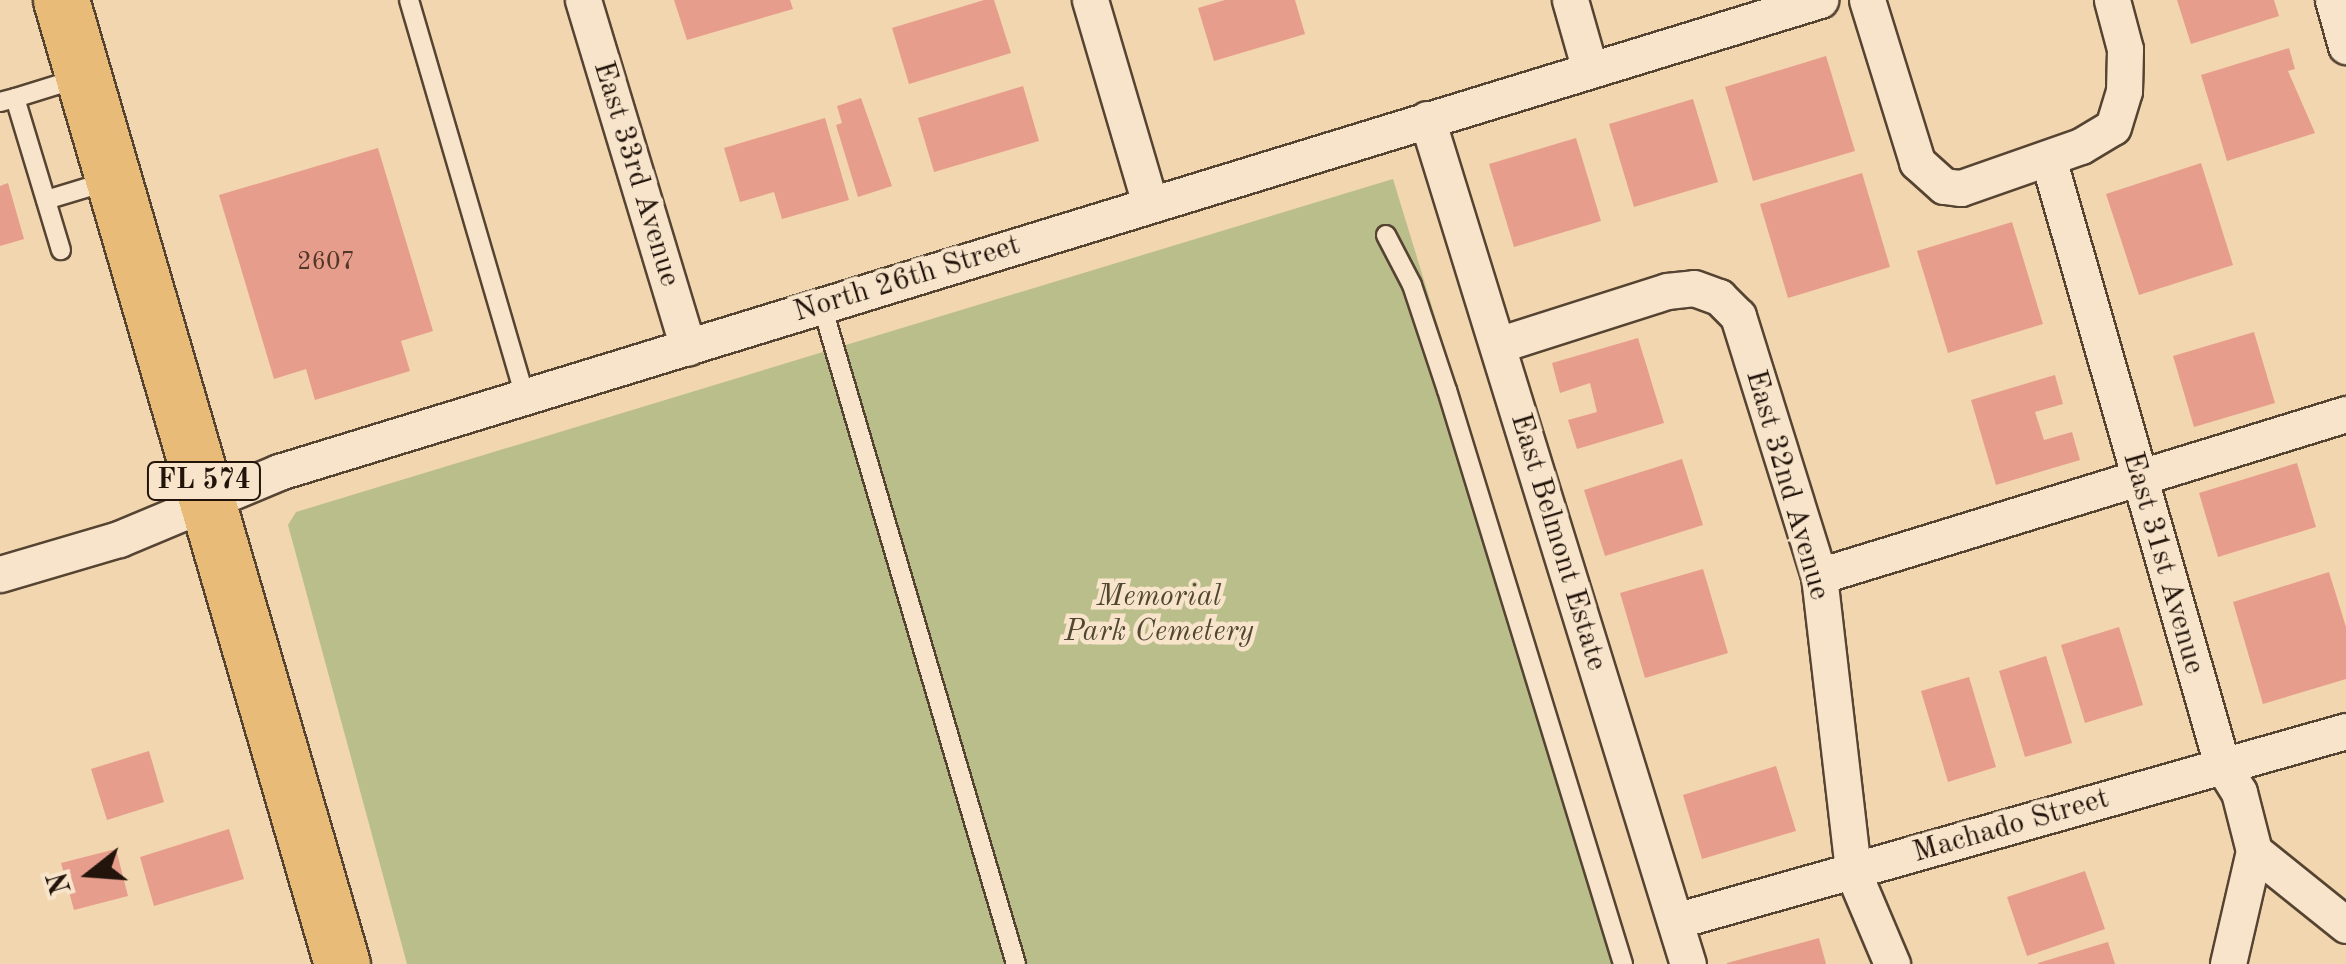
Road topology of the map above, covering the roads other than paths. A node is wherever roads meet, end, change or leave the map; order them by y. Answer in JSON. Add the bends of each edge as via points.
{"nodes":[{"id":1,"x":61,"y":0,"type":"edge"},
{"id":2,"x":410,"y":0,"type":"edge"},
{"id":3,"x":583,"y":0,"type":"edge"},
{"id":4,"x":1090,"y":0,"type":"edge"},
{"id":5,"x":1570,"y":0,"type":"edge"},
{"id":6,"x":1820,"y":0,"type":"edge"},
{"id":7,"x":1867,"y":0,"type":"edge"},
{"id":8,"x":2112,"y":0,"type":"edge"},
{"id":9,"x":2332,"y":0,"type":"edge"},
{"id":10,"x":2346,"y":46,"type":"edge"},
{"id":11,"x":1590,"y":70,"type":"junction"},
{"id":12,"x":83,"y":77,"type":"junction"},
{"id":13,"x":7,"y":100,"type":"edge"},
{"id":14,"x":1427,"y":120,"type":"junction"},
{"id":15,"x":2048,"y":158,"type":"junction"},
{"id":16,"x":114,"y":179,"type":"junction"},
{"id":17,"x":46,"y":200,"type":"junction"},
{"id":18,"x":1150,"y":204,"type":"junction"},
{"id":19,"x":1386,"y":234,"type":"dead end"},
{"id":20,"x":62,"y":250,"type":"dead end"},
{"id":21,"x":822,"y":306,"type":"junction"},
{"id":22,"x":1498,"y":345,"type":"junction"},
{"id":23,"x":688,"y":347,"type":"junction"},
{"id":24,"x":525,"y":397,"type":"junction"},
{"id":25,"x":2346,"y":414,"type":"edge"},
{"id":26,"x":2137,"y":477,"type":"junction"},
{"id":27,"x":210,"y":501,"type":"junction"},
{"id":28,"x":0,"y":574,"type":"edge"},
{"id":29,"x":1819,"y":576,"type":"junction"},
{"id":30,"x":2346,"y":730,"type":"edge"},
{"id":31,"x":2222,"y":765,"type":"junction"},
{"id":32,"x":2254,"y":851,"type":"junction"},
{"id":33,"x":1853,"y":872,"type":"junction"},
{"id":34,"x":1675,"y":922,"type":"junction"},
{"id":35,"x":2346,"y":925,"type":"edge"},
{"id":36,"x":342,"y":964,"type":"edge"},
{"id":37,"x":1016,"y":964,"type":"edge"},
{"id":38,"x":1623,"y":964,"type":"edge"},
{"id":39,"x":1688,"y":964,"type":"edge"},
{"id":40,"x":1892,"y":964,"type":"edge"},
{"id":41,"x":2228,"y":964,"type":"edge"}],
"edges":[{"from":1,"to":12,"type":"main road","number":"FL 574"},
{"from":2,"to":24,"type":"lane"},
{"from":3,"to":23,"type":"street","name":"East 33rd Avenue"},
{"from":4,"to":18,"type":"street"},
{"from":5,"to":11,"type":"street"},
{"from":6,"to":11,"type":"street","name":"North 26th Street"},
{"from":7,"to":15,"type":"street","via":[[1917,162],[1929,177],[1961,188]]},
{"from":8,"to":15,"type":"street","via":[[2125,49],[2124,91],[2113,127]]},
{"from":9,"to":10,"type":"street"},
{"from":11,"to":14,"type":"street","name":"North 26th Street"},
{"from":12,"to":13,"type":"lane"},
{"from":12,"to":16,"type":"main road","number":"FL 574"},
{"from":13,"to":17,"type":"lane"},
{"from":14,"to":18,"type":"street","name":"North 26th Street"},
{"from":14,"to":22,"type":"street","name":"East Belmont Estate"},
{"from":15,"to":26,"type":"street","name":"East 31st Avenue"},
{"from":16,"to":17,"type":"lane"},
{"from":16,"to":27,"type":"main road","number":"FL 574"},
{"from":17,"to":20,"type":"lane"},
{"from":18,"to":21,"type":"street","name":"North 26th Street"},
{"from":19,"to":38,"type":"lane","via":[[1412,285],[1447,390]]},
{"from":21,"to":23,"type":"street","name":"North 26th Street"},
{"from":21,"to":37,"type":"lane"},
{"from":22,"to":29,"type":"street","name":"East 32nd Avenue","via":[[1667,290],[1694,288],[1718,296],[1738,316]]},
{"from":22,"to":34,"type":"street","name":"East Belmont Estate"},
{"from":23,"to":24,"type":"street","name":"North 26th Street"},
{"from":24,"to":27,"type":"street","name":"North 26th Street","via":[[279,472]]},
{"from":25,"to":26,"type":"street"},
{"from":26,"to":29,"type":"street"},
{"from":26,"to":31,"type":"street","name":"East 31st Avenue"},
{"from":27,"to":28,"type":"street","name":"North 26th Street","via":[[119,539]]},
{"from":27,"to":36,"type":"main road","number":"FL 574"},
{"from":29,"to":33,"type":"street","name":"East 32nd Avenue"},
{"from":30,"to":31,"type":"street","name":"Machado Street"},
{"from":31,"to":32,"type":"street","name":"East 31st Avenue","via":[[2239,792]]},
{"from":31,"to":33,"type":"street","name":"Machado Street"},
{"from":32,"to":35,"type":"street"},
{"from":32,"to":41,"type":"street","name":"East 31st Avenue"},
{"from":33,"to":34,"type":"street","name":"Machado Street"},
{"from":33,"to":40,"type":"street","name":"East 32nd Avenue"},
{"from":34,"to":39,"type":"street","name":"East Belmont Estate"}]}
